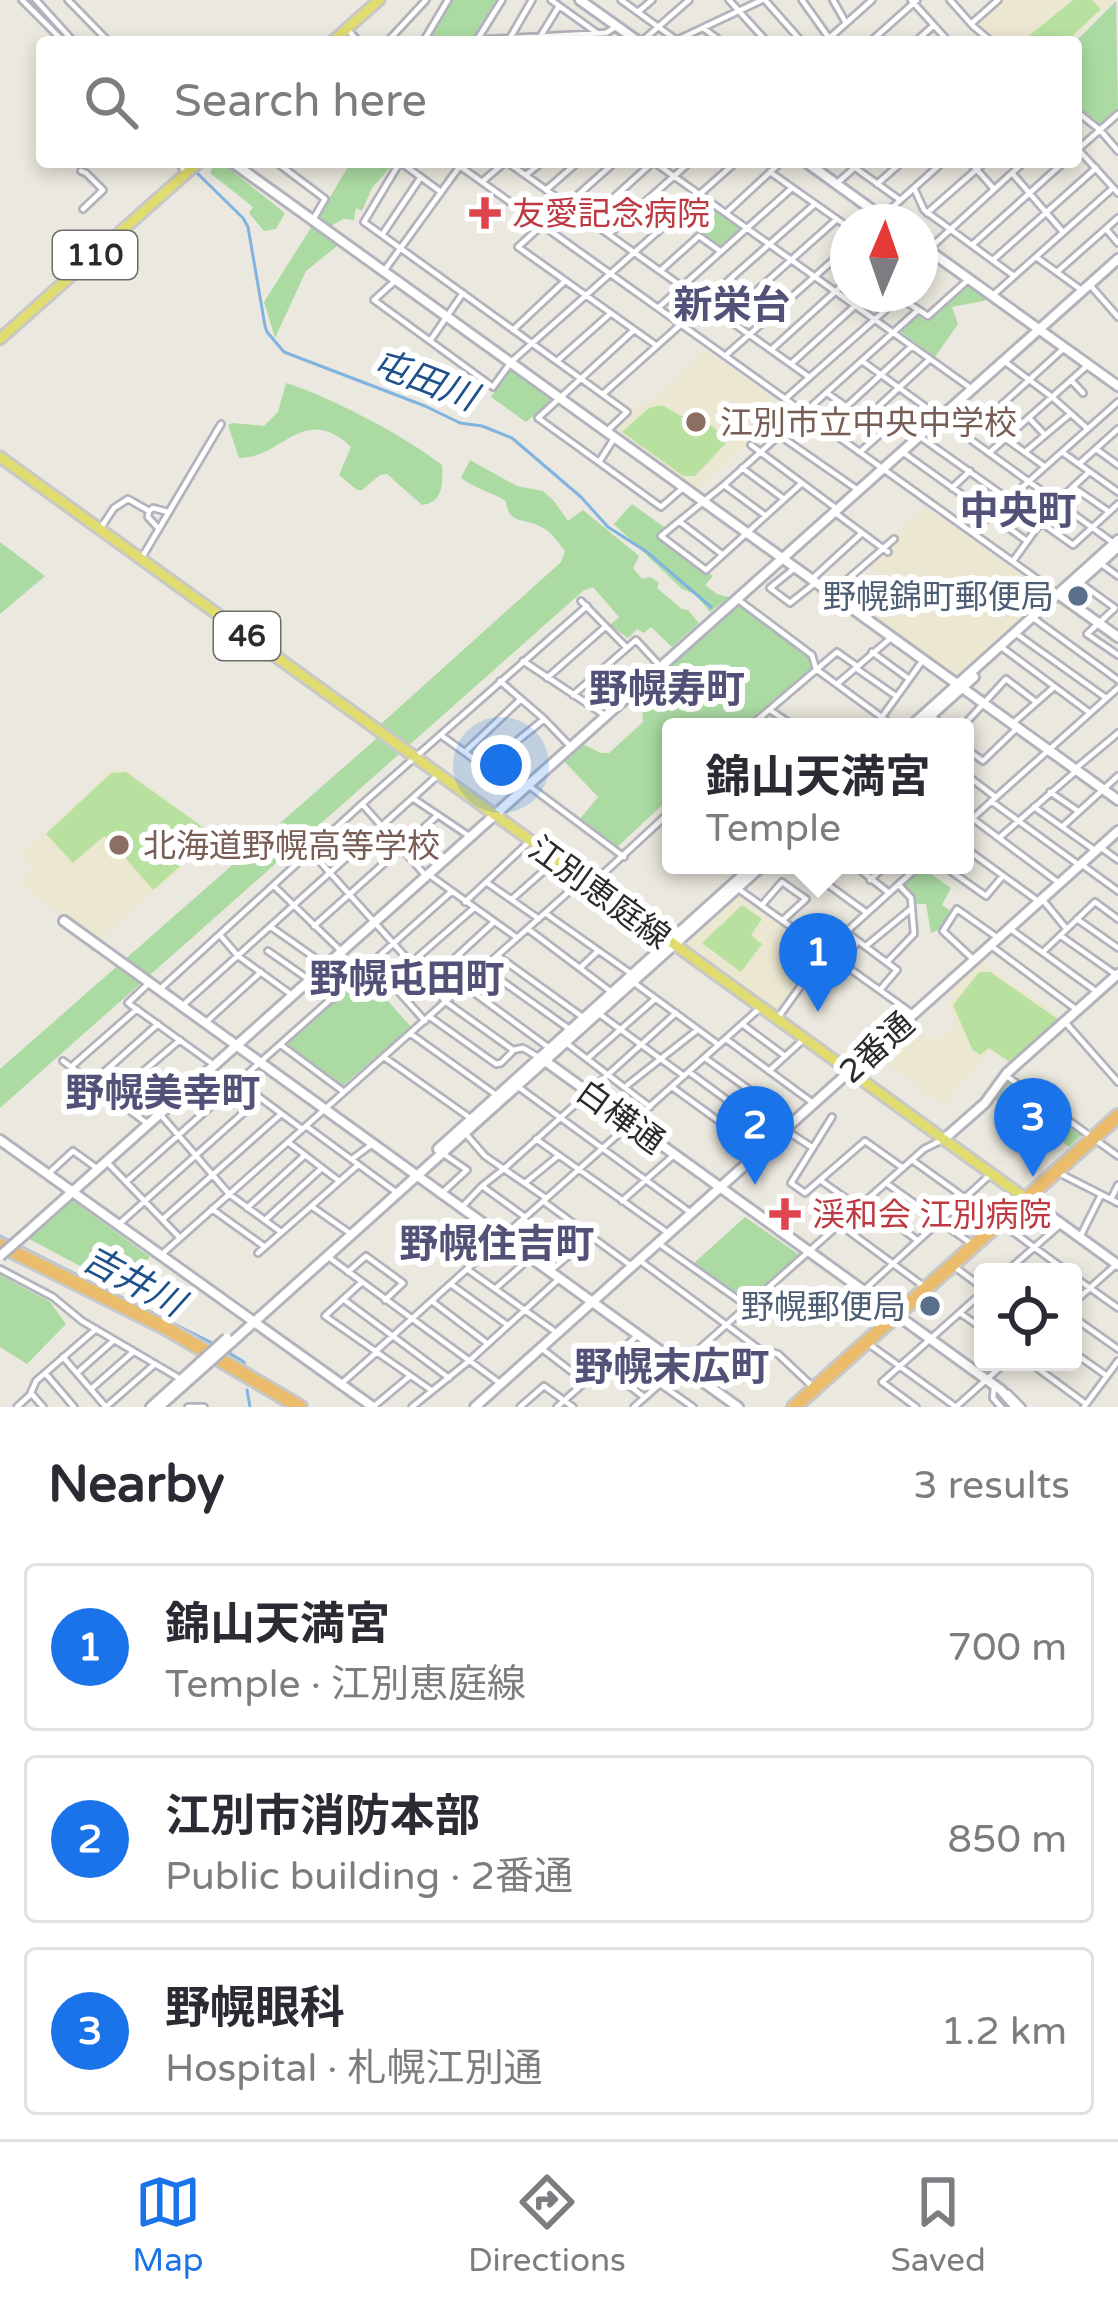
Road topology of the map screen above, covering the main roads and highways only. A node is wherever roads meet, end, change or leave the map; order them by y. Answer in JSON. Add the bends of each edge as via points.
{"nodes":[{"id":1,"x":375,"y":0,"type":"edge"},
{"id":2,"x":335,"y":36,"type":"edge"},
{"id":3,"x":337,"y":36,"type":"edge"},
{"id":4,"x":187,"y":168,"type":"edge"},
{"id":5,"x":0,"y":336,"type":"edge"},
{"id":6,"x":0,"y":457,"type":"edge"},
{"id":7,"x":1118,"y":1116,"type":"edge"},
{"id":8,"x":1025,"y":1198,"type":"junction"},
{"id":9,"x":0,"y":1252,"type":"edge"},
{"id":10,"x":284,"y":1407,"type":"edge"},
{"id":11,"x":300,"y":1407,"type":"edge"},
{"id":12,"x":794,"y":1407,"type":"edge"}],
"edges":[{"from":1,"to":2,"type":"main road"},
{"from":1,"to":3,"type":"main road"},
{"from":4,"to":5,"type":"main road","number":"110"},
{"from":6,"to":8,"type":"main road","name":"江別恵庭線","number":"46"},
{"from":7,"to":8,"type":"highway"},
{"from":8,"to":12,"type":"highway"},
{"from":9,"to":10,"type":"highway"},
{"from":9,"to":11,"type":"highway","via":[[134,1311]]}]}
